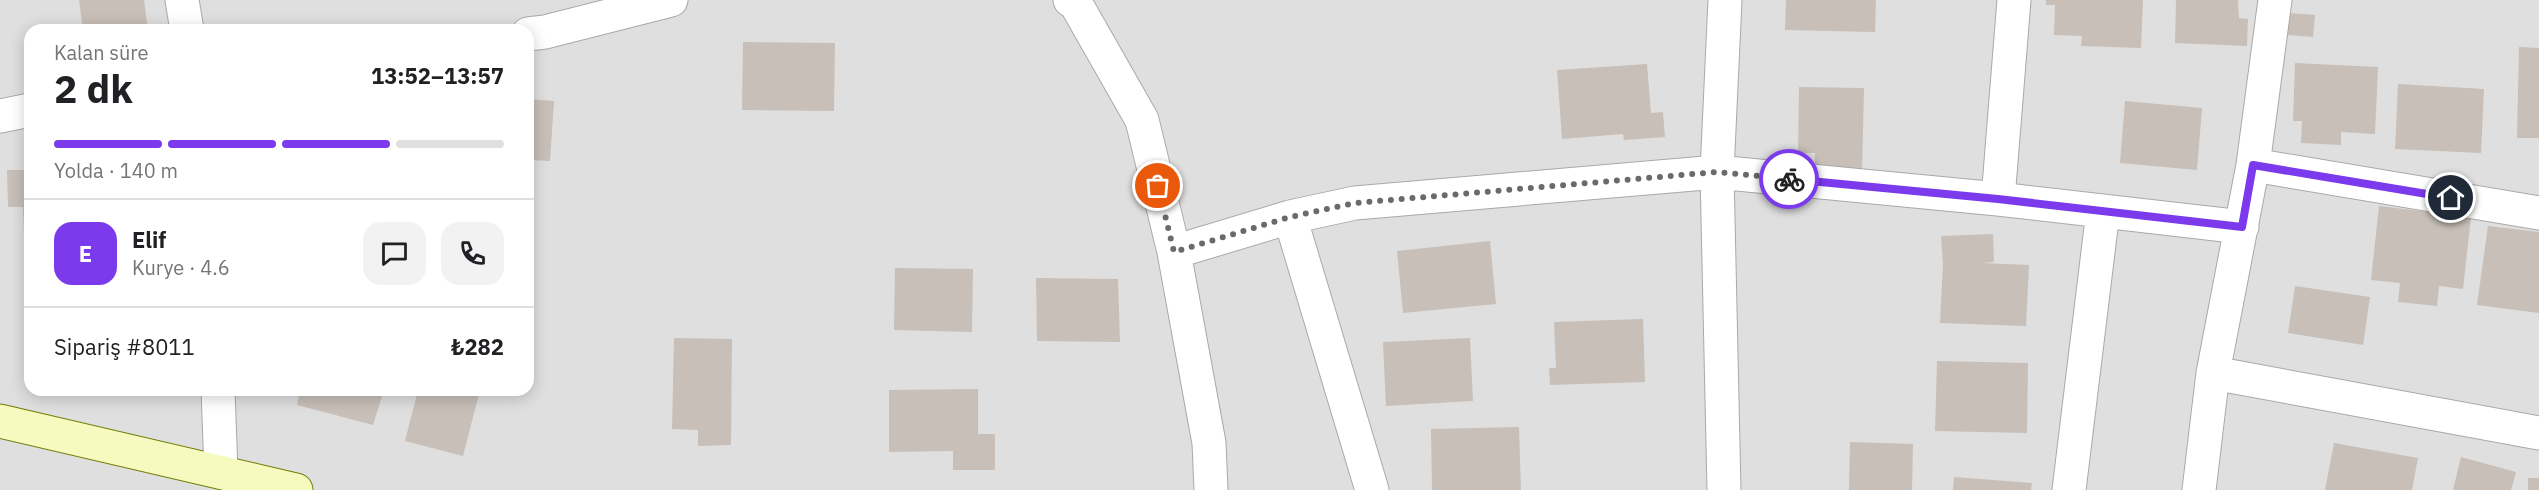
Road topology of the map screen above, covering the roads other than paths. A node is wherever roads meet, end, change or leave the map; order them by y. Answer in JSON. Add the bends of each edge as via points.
{"nodes":[{"id":1,"x":182,"y":0,"type":"edge"},
{"id":2,"x":671,"y":0,"type":"edge"},
{"id":3,"x":1070,"y":0,"type":"edge"},
{"id":4,"x":1725,"y":0,"type":"edge"},
{"id":5,"x":2014,"y":0,"type":"edge"},
{"id":6,"x":2275,"y":0,"type":"edge"},
{"id":7,"x":186,"y":24,"type":"edge"},
{"id":8,"x":534,"y":33,"type":"edge"},
{"id":9,"x":24,"y":111,"type":"edge"},
{"id":10,"x":0,"y":116,"type":"edge"},
{"id":11,"x":2253,"y":165,"type":"junction"},
{"id":12,"x":1717,"y":172,"type":"junction"},
{"id":13,"x":1998,"y":199,"type":"junction"},
{"id":14,"x":2103,"y":211,"type":"junction"},
{"id":15,"x":2539,"y":213,"type":"edge"},
{"id":16,"x":1290,"y":217,"type":"junction"},
{"id":17,"x":2242,"y":227,"type":"junction"},
{"id":18,"x":1174,"y":252,"type":"junction"},
{"id":19,"x":2213,"y":373,"type":"junction"},
{"id":20,"x":218,"y":396,"type":"edge"},
{"id":21,"x":0,"y":421,"type":"edge"},
{"id":22,"x":2539,"y":433,"type":"edge"},
{"id":23,"x":221,"y":472,"type":"junction"},
{"id":24,"x":296,"y":490,"type":"edge"},
{"id":25,"x":1210,"y":490,"type":"edge"},
{"id":26,"x":1372,"y":490,"type":"edge"},
{"id":27,"x":1724,"y":490,"type":"edge"},
{"id":28,"x":2069,"y":490,"type":"edge"},
{"id":29,"x":2199,"y":490,"type":"edge"}],
"edges":[{"from":1,"to":7,"type":"street"},
{"from":2,"to":8,"type":"street"},
{"from":3,"to":18,"type":"street","via":[[1076,4],[1142,120]]},
{"from":4,"to":12,"type":"street"},
{"from":5,"to":13,"type":"street"},
{"from":6,"to":11,"type":"street"},
{"from":9,"to":10,"type":"street"},
{"from":11,"to":15,"type":"street"},
{"from":11,"to":17,"type":"street"},
{"from":12,"to":13,"type":"street"},
{"from":12,"to":16,"type":"street","via":[[1355,203]]},
{"from":12,"to":27,"type":"street"},
{"from":13,"to":14,"type":"street"},
{"from":14,"to":17,"type":"street"},
{"from":14,"to":28,"type":"street"},
{"from":16,"to":18,"type":"street"},
{"from":16,"to":26,"type":"street"},
{"from":17,"to":19,"type":"street"},
{"from":18,"to":25,"type":"street","via":[[1209,443]]},
{"from":19,"to":22,"type":"street"},
{"from":19,"to":29,"type":"street"},
{"from":20,"to":23,"type":"street"},
{"from":21,"to":23,"type":"street"},
{"from":23,"to":24,"type":"street"}]}
